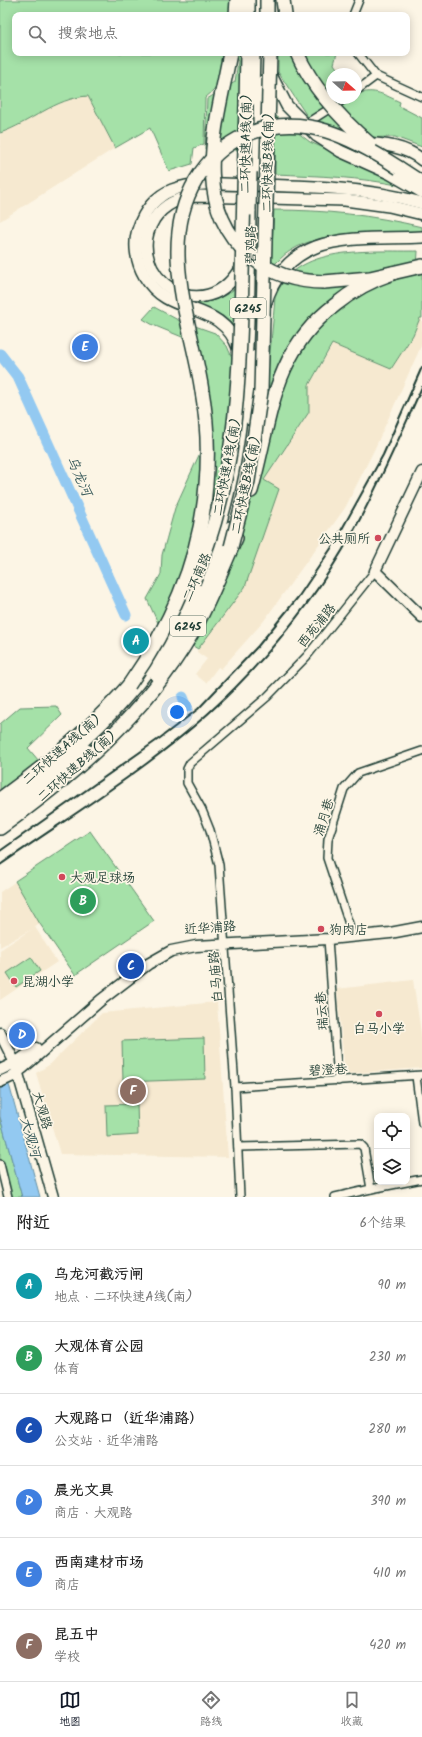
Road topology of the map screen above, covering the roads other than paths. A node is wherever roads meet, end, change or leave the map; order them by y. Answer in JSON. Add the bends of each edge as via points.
{"nodes":[{"id":1,"x":238,"y":0,"type":"edge"},
{"id":2,"x":248,"y":0,"type":"edge"},
{"id":3,"x":256,"y":0,"type":"edge"},
{"id":4,"x":267,"y":0,"type":"edge"},
{"id":5,"x":271,"y":0,"type":"edge"},
{"id":6,"x":283,"y":0,"type":"edge"},
{"id":7,"x":359,"y":0,"type":"edge"},
{"id":8,"x":236,"y":12,"type":"edge"},
{"id":9,"x":248,"y":12,"type":"edge"},
{"id":10,"x":255,"y":12,"type":"edge"},
{"id":11,"x":267,"y":12,"type":"edge"},
{"id":12,"x":271,"y":12,"type":"edge"},
{"id":13,"x":285,"y":12,"type":"edge"},
{"id":14,"x":354,"y":12,"type":"edge"},
{"id":15,"x":229,"y":56,"type":"edge"},
{"id":16,"x":247,"y":56,"type":"edge"},
{"id":17,"x":254,"y":56,"type":"edge"},
{"id":18,"x":265,"y":56,"type":"edge"},
{"id":19,"x":266,"y":56,"type":"edge"},
{"id":20,"x":270,"y":56,"type":"edge"},
{"id":21,"x":299,"y":56,"type":"edge"},
{"id":22,"x":360,"y":56,"type":"edge"},
{"id":23,"x":376,"y":76,"type":"junction"},
{"id":24,"x":362,"y":86,"type":"edge"},
{"id":25,"x":422,"y":97,"type":"edge"},
{"id":26,"x":337,"y":104,"type":"edge"},
{"id":27,"x":305,"y":126,"type":"junction"},
{"id":28,"x":422,"y":160,"type":"edge"},
{"id":29,"x":399,"y":168,"type":"junction"},
{"id":30,"x":256,"y":172,"type":"junction"},
{"id":31,"x":422,"y":183,"type":"edge"},
{"id":32,"x":422,"y":192,"type":"edge"},
{"id":33,"x":422,"y":203,"type":"edge"},
{"id":34,"x":255,"y":210,"type":"junction"},
{"id":35,"x":422,"y":214,"type":"edge"},
{"id":36,"x":250,"y":226,"type":"junction"},
{"id":37,"x":422,"y":237,"type":"edge"},
{"id":38,"x":422,"y":266,"type":"edge"},
{"id":39,"x":393,"y":273,"type":"junction"},
{"id":40,"x":255,"y":364,"type":"junction"},
{"id":41,"x":245,"y":390,"type":"junction"},
{"id":42,"x":422,"y":472,"type":"edge"},
{"id":43,"x":231,"y":547,"type":"junction"},
{"id":44,"x":375,"y":571,"type":"junction"},
{"id":45,"x":422,"y":617,"type":"edge"},
{"id":46,"x":129,"y":684,"type":"junction"},
{"id":47,"x":422,"y":751,"type":"edge"},
{"id":48,"x":190,"y":764,"type":"joint"},
{"id":49,"x":0,"y":799,"type":"edge"},
{"id":50,"x":0,"y":808,"type":"edge"},
{"id":51,"x":0,"y":819,"type":"edge"},
{"id":52,"x":0,"y":828,"type":"edge"},
{"id":53,"x":422,"y":922,"type":"edge"},
{"id":54,"x":422,"y":927,"type":"edge"},
{"id":55,"x":353,"y":934,"type":"junction"},
{"id":56,"x":328,"y":938,"type":"junction"},
{"id":57,"x":224,"y":942,"type":"junction"},
{"id":58,"x":0,"y":1033,"type":"edge"},
{"id":59,"x":16,"y":1068,"type":"junction"},
{"id":60,"x":2,"y":1069,"type":"edge"},
{"id":61,"x":419,"y":1076,"type":"edge"},
{"id":62,"x":4,"y":1080,"type":"edge"},
{"id":63,"x":338,"y":1081,"type":"junction"},
{"id":64,"x":235,"y":1087,"type":"junction"},
{"id":65,"x":422,"y":1123,"type":"edge"},
{"id":66,"x":238,"y":1147,"type":"junction"},
{"id":67,"x":0,"y":1164,"type":"edge"},
{"id":68,"x":422,"y":1179,"type":"edge"},
{"id":69,"x":371,"y":1189,"type":"junction"},
{"id":70,"x":8,"y":1197,"type":"edge"},
{"id":71,"x":53,"y":1197,"type":"edge"},
{"id":72,"x":240,"y":1197,"type":"edge"},
{"id":73,"x":334,"y":1197,"type":"edge"}],
"edges":[{"from":1,"to":8,"type":"highway"},
{"from":2,"to":9,"type":"highway"},
{"from":3,"to":10,"type":"highway"},
{"from":4,"to":11,"type":"highway"},
{"from":5,"to":12,"type":"highway"},
{"from":6,"to":13,"type":"highway"},
{"from":7,"to":14,"type":"street"},
{"from":15,"to":39,"type":"highway","bridge":true,"via":[[215,133],[212,168],[216,201],[232,236],[261,264],[278,274],[296,280],[339,282]]},
{"from":16,"to":46,"type":"highway","name":"二环快速A线(南)","bridge":true,"via":[[240,350],[228,466],[215,524],[192,584],[164,634]]},
{"from":17,"to":30,"type":"main road","name":"碧鸡路","number":"G245"},
{"from":18,"to":30,"type":"main road","name":"碧鸡路","number":"G245"},
{"from":19,"to":27,"type":"main road","via":[[275,86],[287,106]]},
{"from":20,"to":43,"type":"highway","name":"二环快速B线(南)","bridge":true,"via":[[260,391],[248,481]]},
{"from":21,"to":29,"type":"highway","bridge":true,"via":[[314,83],[336,111],[363,139]]},
{"from":22,"to":23,"type":"street"},
{"from":23,"to":24,"type":"street"},
{"from":23,"to":25,"type":"street"},
{"from":26,"to":27,"type":"street"},
{"from":27,"to":28,"type":"main road","via":[[323,136],[339,140],[399,148],[413,153]]},
{"from":27,"to":32,"type":"main road","via":[[330,146],[384,170]]},
{"from":29,"to":31,"type":"highway"},
{"from":29,"to":46,"type":"highway","bridge":true,"via":[[365,147],[332,132],[308,126],[282,126],[254,132],[228,145],[205,166],[194,184],[182,216],[178,258],[182,295],[199,372],[205,417],[207,462],[204,506],[196,548],[177,599],[154,646]]},
{"from":30,"to":34,"type":"main road","name":"碧鸡路","number":"G245","bridge":true},
{"from":33,"to":41,"type":"main road","via":[[380,193],[346,189],[211,184],[174,189],[153,203],[141,221],[137,235],[137,256],[144,276],[152,287],[168,300],[212,317],[228,329],[239,351]]},
{"from":34,"to":36,"type":"main road","name":"碧鸡路","number":"G245"},
{"from":34,"to":40,"type":"main road","name":"碧鸡路","number":"G245"},
{"from":35,"to":36,"type":"main road","via":[[389,206],[339,199],[218,195],[187,197],[173,201],[165,207],[151,225],[147,242],[151,265],[164,284],[178,293],[193,297],[213,294],[230,283],[239,270],[248,246]]},
{"from":36,"to":41,"type":"main road","name":"碧鸡路","number":"G245"},
{"from":37,"to":40,"type":"main road","via":[[328,242],[296,256],[281,271],[267,300]]},
{"from":38,"to":39,"type":"highway"},
{"from":39,"to":43,"type":"highway","bridge":true,"via":[[366,285],[332,306],[307,330],[292,352],[274,393],[250,496]]},
{"from":40,"to":51,"type":"main road","name":"二环南路","number":"G245","via":[[250,432],[234,512],[212,576],[185,631],[152,680],[112,727],[65,769]]},
{"from":41,"to":50,"type":"main road","name":"二环南路","number":"G245","via":[[235,467],[221,526],[204,573],[177,626],[145,675],[105,721],[64,758]]},
{"from":42,"to":44,"type":"street","name":"西苑浦路"},
{"from":43,"to":52,"type":"highway","name":"二环快速B线(南)","via":[[212,594],[191,634],[169,669],[142,704],[84,762]]},
{"from":44,"to":45,"type":"street"},
{"from":44,"to":48,"type":"street","name":"西苑浦路","via":[[307,656],[267,697]]},
{"from":46,"to":49,"type":"highway","name":"二环快速A线(南)","via":[[78,738]]},
{"from":47,"to":55,"type":"street","name":"涌月巷","via":[[358,773],[344,790],[328,839],[327,858]]},
{"from":48,"to":57,"type":"street","name":"白马庙路","via":[[187,769],[187,783],[207,823],[219,865]]},
{"from":53,"to":55,"type":"street","name":"近华浦路"},
{"from":54,"to":55,"type":"street","name":"近华浦路"},
{"from":55,"to":56,"type":"street","name":"近华浦路"},
{"from":55,"to":57,"type":"street","name":"近华浦路"},
{"from":56,"to":57,"type":"street","name":"近华浦路"},
{"from":56,"to":63,"type":"street","name":"瑞云巷"},
{"from":57,"to":59,"type":"street","name":"近华浦路","via":[[181,941],[158,951],[96,996]]},
{"from":57,"to":64,"type":"street","name":"白马庙路"},
{"from":58,"to":59,"type":"street","name":"大观路"},
{"from":59,"to":60,"type":"street"},
{"from":59,"to":62,"type":"street"},
{"from":59,"to":71,"type":"street","name":"大观路"},
{"from":61,"to":63,"type":"street","name":"碧澄巷"},
{"from":61,"to":65,"type":"street"},
{"from":63,"to":64,"type":"street","name":"碧澄巷"},
{"from":64,"to":66,"type":"street","name":"白马庙路"},
{"from":66,"to":69,"type":"street","via":[[360,1144],[364,1148]]},
{"from":66,"to":72,"type":"street","name":"白马庙路"},
{"from":67,"to":70,"type":"street"},
{"from":68,"to":69,"type":"street"},
{"from":69,"to":73,"type":"street"}]}
